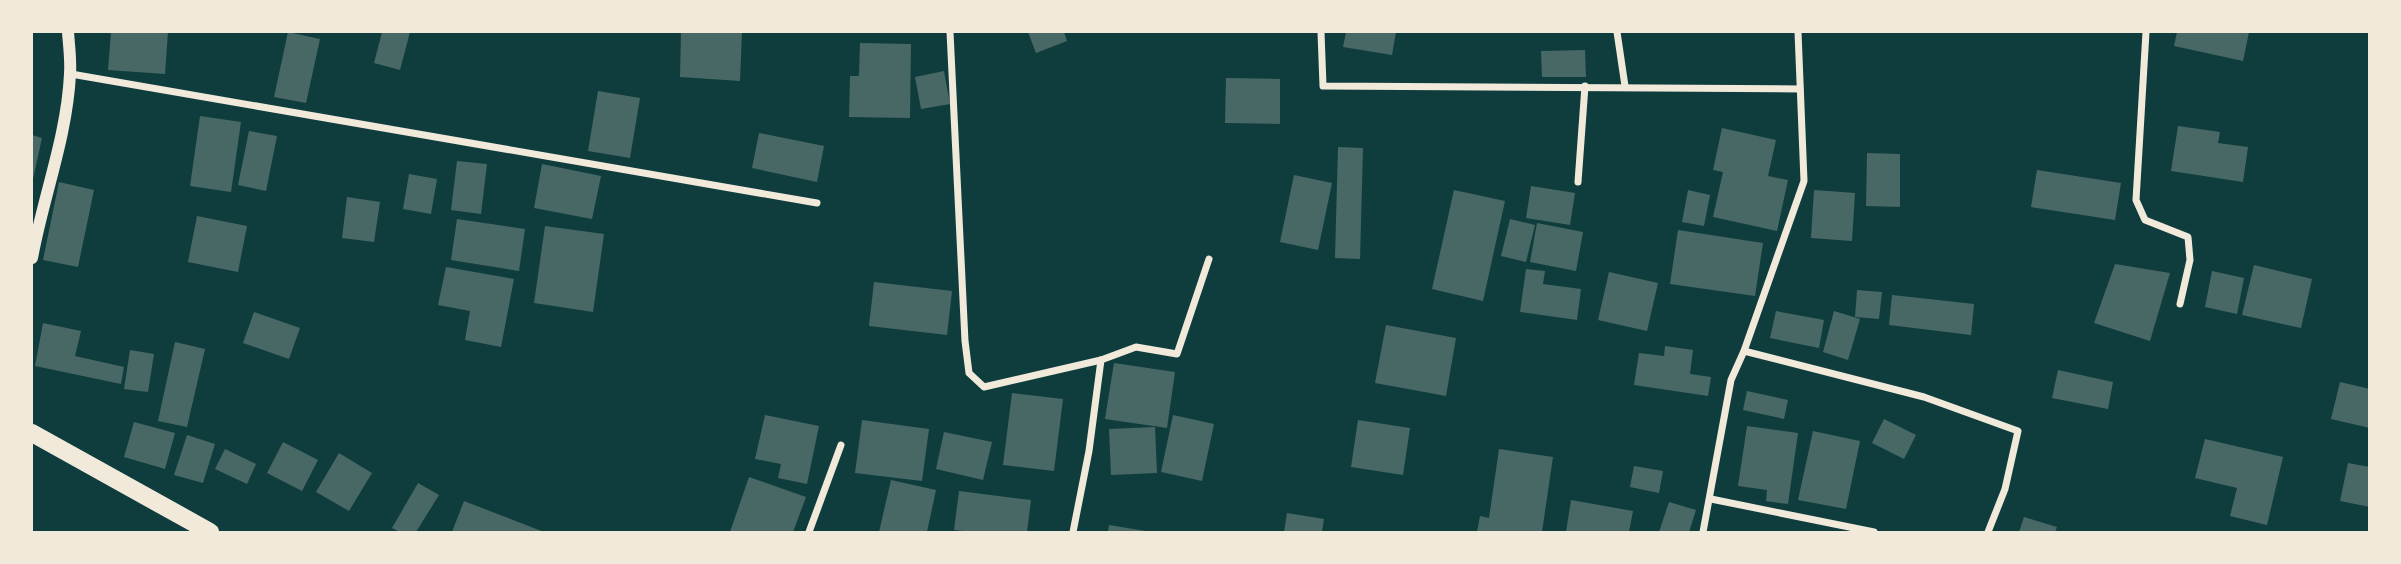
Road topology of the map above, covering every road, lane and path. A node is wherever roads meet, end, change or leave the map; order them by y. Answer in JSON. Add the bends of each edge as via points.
{"nodes":[{"id":1,"x":68,"y":32,"type":"edge"},
{"id":2,"x":950,"y":32,"type":"edge"},
{"id":3,"x":1321,"y":32,"type":"edge"},
{"id":4,"x":1616,"y":32,"type":"edge"},
{"id":5,"x":1798,"y":32,"type":"edge"},
{"id":6,"x":2146,"y":32,"type":"edge"},
{"id":7,"x":71,"y":74,"type":"junction"},
{"id":8,"x":1584,"y":86,"type":"junction"},
{"id":9,"x":1625,"y":86,"type":"junction"},
{"id":10,"x":1800,"y":89,"type":"junction"},
{"id":11,"x":1578,"y":182,"type":"dead end"},
{"id":12,"x":817,"y":203,"type":"dead end"},
{"id":13,"x":32,"y":258,"type":"edge"},
{"id":14,"x":1209,"y":259,"type":"dead end"},
{"id":15,"x":2180,"y":304,"type":"dead end"},
{"id":16,"x":1744,"y":351,"type":"junction"},
{"id":17,"x":1101,"y":360,"type":"junction"},
{"id":18,"x":32,"y":433,"type":"edge"},
{"id":19,"x":841,"y":444,"type":"dead end"},
{"id":20,"x":1710,"y":499,"type":"junction"},
{"id":21,"x":210,"y":533,"type":"edge"},
{"id":22,"x":809,"y":533,"type":"edge"},
{"id":23,"x":1073,"y":533,"type":"edge"},
{"id":24,"x":1703,"y":533,"type":"edge"},
{"id":25,"x":1874,"y":533,"type":"edge"},
{"id":26,"x":1988,"y":533,"type":"edge"}],
"edges":[{"from":1,"to":7,"type":"street"},
{"from":2,"to":17,"type":"street","via":[[970,373],[984,387]]},
{"from":3,"to":8,"type":"street","via":[[1323,86]]},
{"from":4,"to":9,"type":"street"},
{"from":5,"to":10,"type":"street"},
{"from":6,"to":15,"type":"street","via":[[2136,200],[2145,220],[2188,237],[2190,260]]},
{"from":7,"to":12,"type":"street"},
{"from":7,"to":13,"type":"street","via":[[53,177]]},
{"from":8,"to":9,"type":"street"},
{"from":8,"to":11,"type":"street"},
{"from":9,"to":10,"type":"street"},
{"from":10,"to":16,"type":"street","via":[[1804,181]]},
{"from":14,"to":17,"type":"street","via":[[1177,354],[1136,346]]},
{"from":16,"to":20,"type":"street","via":[[1731,380]]},
{"from":16,"to":26,"type":"street","via":[[1924,397],[2018,431],[2005,489]]},
{"from":17,"to":23,"type":"street"},
{"from":18,"to":21,"type":"main road"},
{"from":19,"to":22,"type":"street"},
{"from":20,"to":24,"type":"street"},
{"from":20,"to":25,"type":"street"}]}
